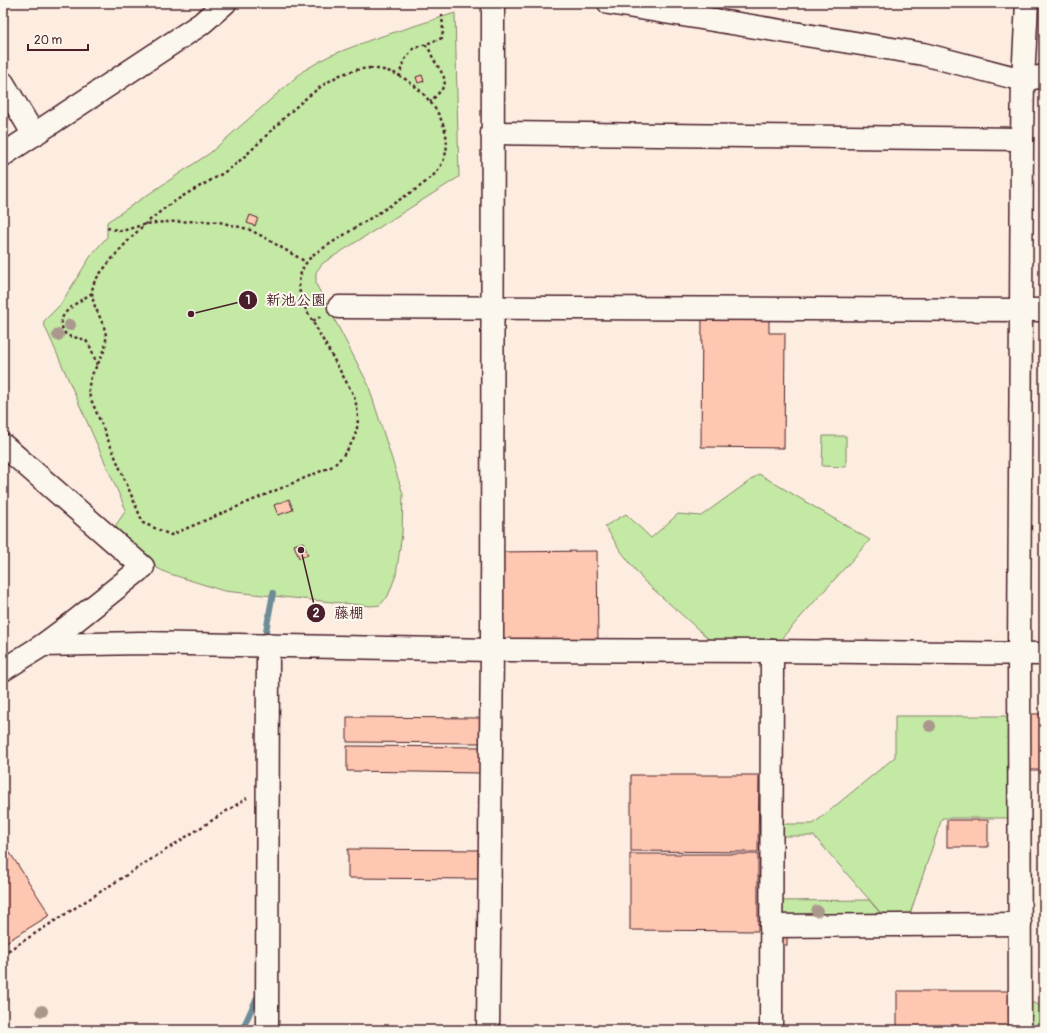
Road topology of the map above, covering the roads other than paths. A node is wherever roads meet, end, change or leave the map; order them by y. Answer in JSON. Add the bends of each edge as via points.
{"nodes":[{"id":1,"x":225,"y":3,"type":"edge"},
{"id":2,"x":493,"y":3,"type":"edge"},
{"id":3,"x":609,"y":3,"type":"edge"},
{"id":4,"x":1027,"y":3,"type":"edge"},
{"id":5,"x":1044,"y":76,"type":"edge"},
{"id":6,"x":1023,"y":80,"type":"junction"},
{"id":7,"x":3,"y":83,"type":"edge"},
{"id":8,"x":492,"y":133,"type":"junction"},
{"id":9,"x":34,"y":135,"type":"junction"},
{"id":10,"x":1022,"y":139,"type":"junction"},
{"id":11,"x":3,"y":155,"type":"edge"},
{"id":12,"x":492,"y":307,"type":"junction"},
{"id":13,"x":1021,"y":309,"type":"junction"},
{"id":14,"x":1044,"y":310,"type":"edge"},
{"id":15,"x":329,"y":312,"type":"road end"},
{"id":16,"x":3,"y":445,"type":"edge"},
{"id":17,"x":43,"y":645,"type":"junction"},
{"id":18,"x":268,"y":645,"type":"junction"},
{"id":19,"x":492,"y":650,"type":"junction"},
{"id":20,"x":772,"y":651,"type":"junction"},
{"id":21,"x":1019,"y":654,"type":"junction"},
{"id":22,"x":1044,"y":654,"type":"edge"},
{"id":23,"x":3,"y":670,"type":"edge"},
{"id":24,"x":1020,"y":924,"type":"junction"},
{"id":25,"x":771,"y":926,"type":"junction"},
{"id":26,"x":266,"y":1030,"type":"edge"},
{"id":27,"x":488,"y":1030,"type":"edge"},
{"id":28,"x":771,"y":1030,"type":"edge"},
{"id":29,"x":1020,"y":1030,"type":"edge"}],
"edges":[{"from":1,"to":9,"type":"street","via":[[201,24]]},
{"from":2,"to":8,"type":"street"},
{"from":3,"to":6,"type":"street","via":[[923,54]]},
{"from":4,"to":6,"type":"street"},
{"from":5,"to":6,"type":"street"},
{"from":6,"to":10,"type":"street"},
{"from":7,"to":9,"type":"street"},
{"from":8,"to":10,"type":"street"},
{"from":8,"to":12,"type":"street"},
{"from":9,"to":11,"type":"street"},
{"from":10,"to":13,"type":"street"},
{"from":12,"to":13,"type":"street"},
{"from":12,"to":15,"type":"street"},
{"from":12,"to":19,"type":"street"},
{"from":13,"to":14,"type":"street"},
{"from":13,"to":21,"type":"street"},
{"from":16,"to":17,"type":"street","via":[[143,567]]},
{"from":17,"to":18,"type":"street"},
{"from":17,"to":23,"type":"street"},
{"from":18,"to":19,"type":"street"},
{"from":18,"to":26,"type":"street"},
{"from":19,"to":20,"type":"street"},
{"from":19,"to":27,"type":"street"},
{"from":20,"to":21,"type":"street"},
{"from":20,"to":25,"type":"street"},
{"from":21,"to":22,"type":"street"},
{"from":21,"to":24,"type":"street"},
{"from":24,"to":25,"type":"street"},
{"from":24,"to":29,"type":"street"},
{"from":25,"to":28,"type":"street"}]}
